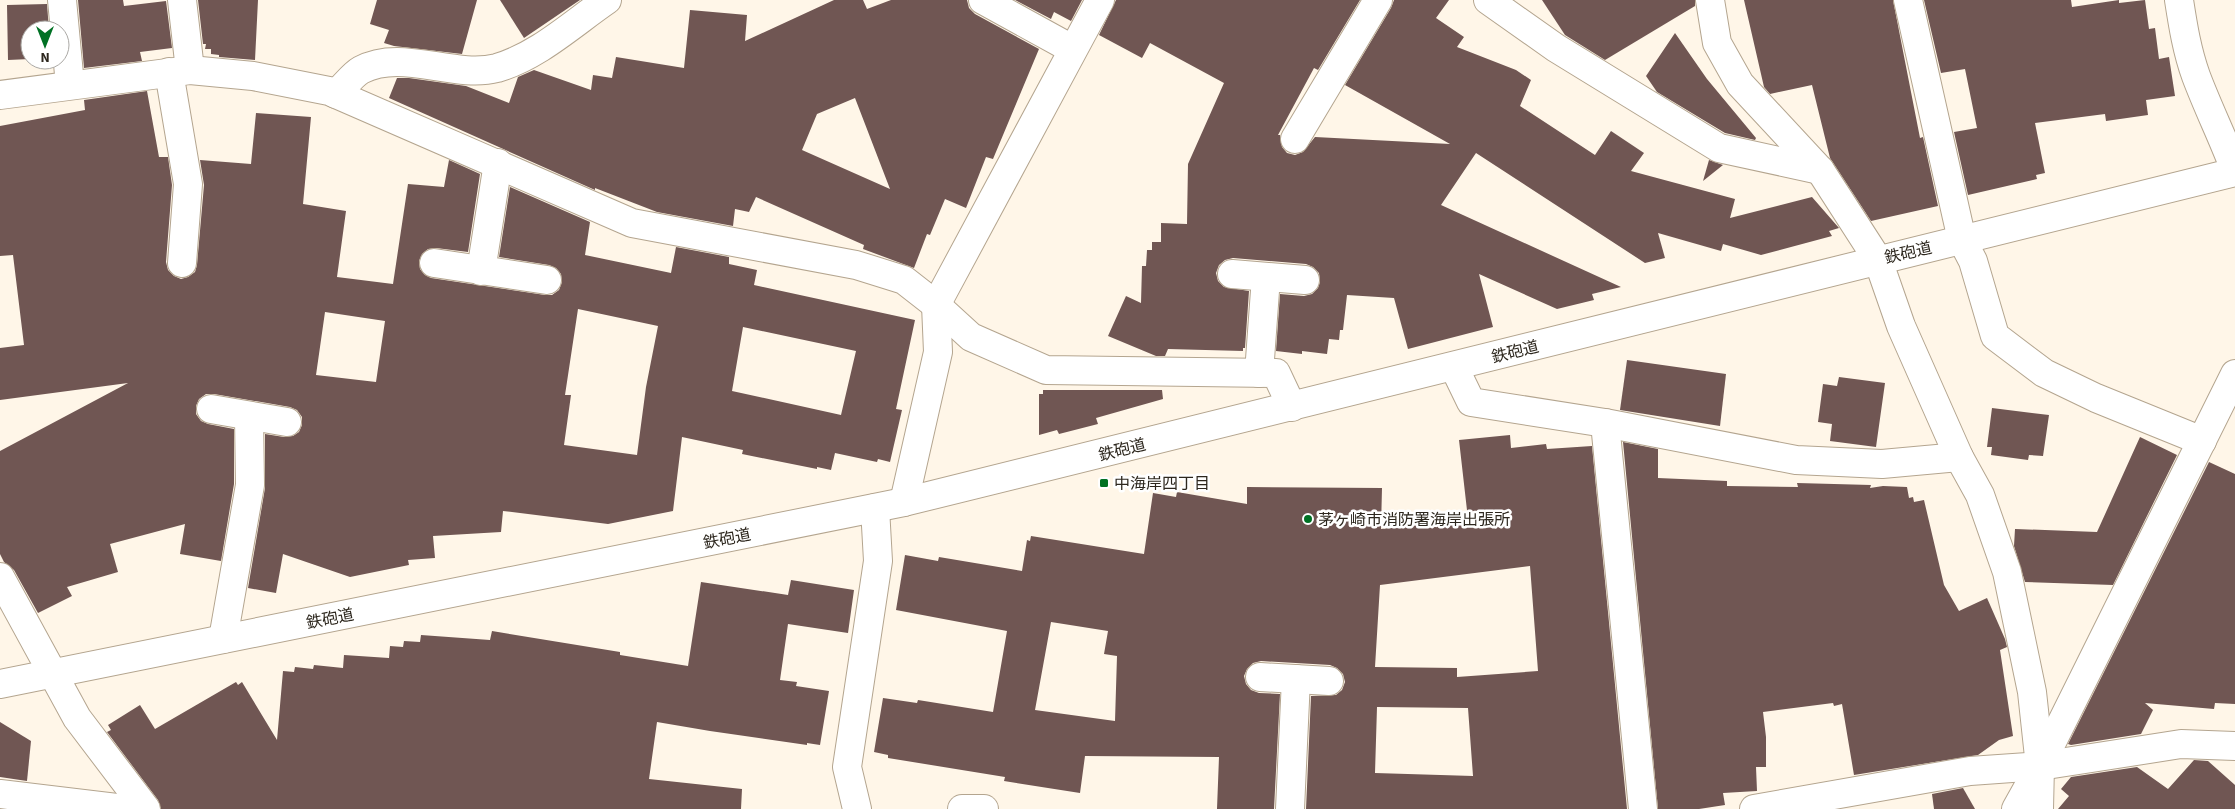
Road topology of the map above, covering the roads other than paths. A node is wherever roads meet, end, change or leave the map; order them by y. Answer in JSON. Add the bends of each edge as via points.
{"nodes":[{"id":1,"x":62,"y":0,"type":"edge"},
{"id":2,"x":182,"y":0,"type":"edge"},
{"id":3,"x":607,"y":0,"type":"edge"},
{"id":4,"x":983,"y":0,"type":"edge"},
{"id":5,"x":1100,"y":0,"type":"edge"},
{"id":6,"x":1378,"y":0,"type":"edge"},
{"id":7,"x":1488,"y":0,"type":"edge"},
{"id":8,"x":1710,"y":0,"type":"edge"},
{"id":9,"x":1908,"y":0,"type":"edge"},
{"id":10,"x":2180,"y":0,"type":"edge"},
{"id":11,"x":1072,"y":49,"type":"junction"},
{"id":12,"x":179,"y":71,"type":"junction"},
{"id":13,"x":70,"y":85,"type":"junction"},
{"id":14,"x":336,"y":94,"type":"junction"},
{"id":15,"x":0,"y":95,"type":"edge"},
{"id":16,"x":1295,"y":139,"type":"dead end"},
{"id":17,"x":498,"y":163,"type":"junction"},
{"id":18,"x":1820,"y":170,"type":"junction"},
{"id":19,"x":2235,"y":171,"type":"edge"},
{"id":20,"x":1962,"y":240,"type":"junction"},
{"id":21,"x":1878,"y":260,"type":"junction"},
{"id":22,"x":182,"y":263,"type":"dead end"},
{"id":23,"x":434,"y":263,"type":"dead end"},
{"id":24,"x":481,"y":271,"type":"junction"},
{"id":25,"x":1232,"y":274,"type":"dead end"},
{"id":26,"x":1266,"y":277,"type":"junction"},
{"id":27,"x":547,"y":280,"type":"dead end"},
{"id":28,"x":1305,"y":280,"type":"dead end"},
{"id":29,"x":936,"y":305,"type":"junction"},
{"id":30,"x":1454,"y":367,"type":"junction"},
{"id":31,"x":1259,"y":373,"type":"junction"},
{"id":32,"x":2235,"y":374,"type":"edge"},
{"id":33,"x":1292,"y":408,"type":"junction"},
{"id":34,"x":211,"y":409,"type":"dead end"},
{"id":35,"x":249,"y":416,"type":"junction"},
{"id":36,"x":287,"y":422,"type":"dead end"},
{"id":37,"x":1605,"y":423,"type":"junction"},
{"id":38,"x":2202,"y":441,"type":"junction"},
{"id":39,"x":1959,"y":457,"type":"junction"},
{"id":40,"x":904,"y":502,"type":"junction"},
{"id":41,"x":875,"y":508,"type":"junction"},
{"id":42,"x":0,"y":577,"type":"edge"},
{"id":43,"x":223,"y":639,"type":"junction"},
{"id":44,"x":52,"y":674,"type":"junction"},
{"id":45,"x":1260,"y":677,"type":"dead end"},
{"id":46,"x":1296,"y":679,"type":"junction"},
{"id":47,"x":1329,"y":681,"type":"dead end"},
{"id":48,"x":0,"y":684,"type":"edge"},
{"id":49,"x":2232,"y":748,"type":"edge"},
{"id":50,"x":2040,"y":766,"type":"junction"},
{"id":51,"x":0,"y":794,"type":"edge"},
{"id":52,"x":125,"y":809,"type":"edge"},
{"id":53,"x":146,"y":809,"type":"edge"},
{"id":54,"x":856,"y":809,"type":"edge"},
{"id":55,"x":962,"y":809,"type":"edge"},
{"id":56,"x":984,"y":809,"type":"edge"},
{"id":57,"x":1290,"y":809,"type":"edge"},
{"id":58,"x":1643,"y":809,"type":"edge"},
{"id":59,"x":1754,"y":809,"type":"edge"},
{"id":60,"x":2016,"y":809,"type":"edge"},
{"id":61,"x":2039,"y":809,"type":"edge"}],
"edges":[{"from":1,"to":13,"type":"street"},
{"from":2,"to":12,"type":"street"},
{"from":3,"to":14,"type":"street","via":[[523,59],[495,68],[463,70],[400,63],[376,65],[360,71]]},
{"from":4,"to":11,"type":"street"},
{"from":5,"to":11,"type":"street"},
{"from":6,"to":16,"type":"street"},
{"from":7,"to":18,"type":"street","via":[[1556,48],[1719,148]]},
{"from":8,"to":18,"type":"street","via":[[1717,43],[1740,84]]},
{"from":9,"to":20,"type":"street"},
{"from":10,"to":19,"type":"street","via":[[2186,41],[2196,76]]},
{"from":11,"to":29,"type":"street"},
{"from":12,"to":13,"type":"street"},
{"from":12,"to":14,"type":"street","via":[[253,76]]},
{"from":12,"to":22,"type":"street","via":[[188,184]]},
{"from":13,"to":15,"type":"street"},
{"from":14,"to":17,"type":"street"},
{"from":17,"to":24,"type":"street"},
{"from":17,"to":29,"type":"street","via":[[632,223],[856,265],[904,280]]},
{"from":18,"to":21,"type":"street"},
{"from":19,"to":20,"type":"street","name":"鉄砲道"},
{"from":20,"to":21,"type":"street","name":"鉄砲道"},
{"from":20,"to":38,"type":"street","via":[[1973,261],[1995,336],[2044,373]]},
{"from":21,"to":30,"type":"street","name":"鉄砲道"},
{"from":21,"to":39,"type":"street","via":[[1901,326]]},
{"from":23,"to":24,"type":"street"},
{"from":24,"to":27,"type":"street"},
{"from":25,"to":26,"type":"street"},
{"from":26,"to":28,"type":"street"},
{"from":26,"to":31,"type":"street"},
{"from":29,"to":31,"type":"street","via":[[970,337],[1046,370]]},
{"from":29,"to":40,"type":"street","via":[[938,352]]},
{"from":30,"to":33,"type":"street","name":"鉄砲道"},
{"from":30,"to":37,"type":"street","via":[[1471,402]]},
{"from":31,"to":33,"type":"street","via":[[1276,373]]},
{"from":32,"to":38,"type":"street"},
{"from":33,"to":40,"type":"street","name":"鉄砲道"},
{"from":34,"to":35,"type":"street"},
{"from":35,"to":36,"type":"street"},
{"from":35,"to":43,"type":"street","via":[[250,485]]},
{"from":37,"to":39,"type":"street","via":[[1796,460],[1882,464]]},
{"from":37,"to":58,"type":"street"},
{"from":38,"to":50,"type":"street"},
{"from":39,"to":50,"type":"street","via":[[1980,496],[2007,572],[2032,692]]},
{"from":40,"to":41,"type":"street","name":"鉄砲道"},
{"from":41,"to":43,"type":"street","name":"鉄砲道"},
{"from":41,"to":54,"type":"street","via":[[878,562],[847,767]]},
{"from":42,"to":44,"type":"street"},
{"from":43,"to":44,"type":"street","name":"鉄砲道"},
{"from":44,"to":48,"type":"street","name":"鉄砲道"},
{"from":44,"to":53,"type":"street","via":[[77,718]]},
{"from":45,"to":46,"type":"street"},
{"from":46,"to":47,"type":"street"},
{"from":46,"to":57,"type":"street"},
{"from":49,"to":50,"type":"street","via":[[2180,744]]},
{"from":50,"to":59,"type":"street","via":[[1970,771]]},
{"from":50,"to":60,"type":"street"},
{"from":50,"to":61,"type":"street"},
{"from":51,"to":52,"type":"street"},
{"from":55,"to":56,"type":"street"}]}
